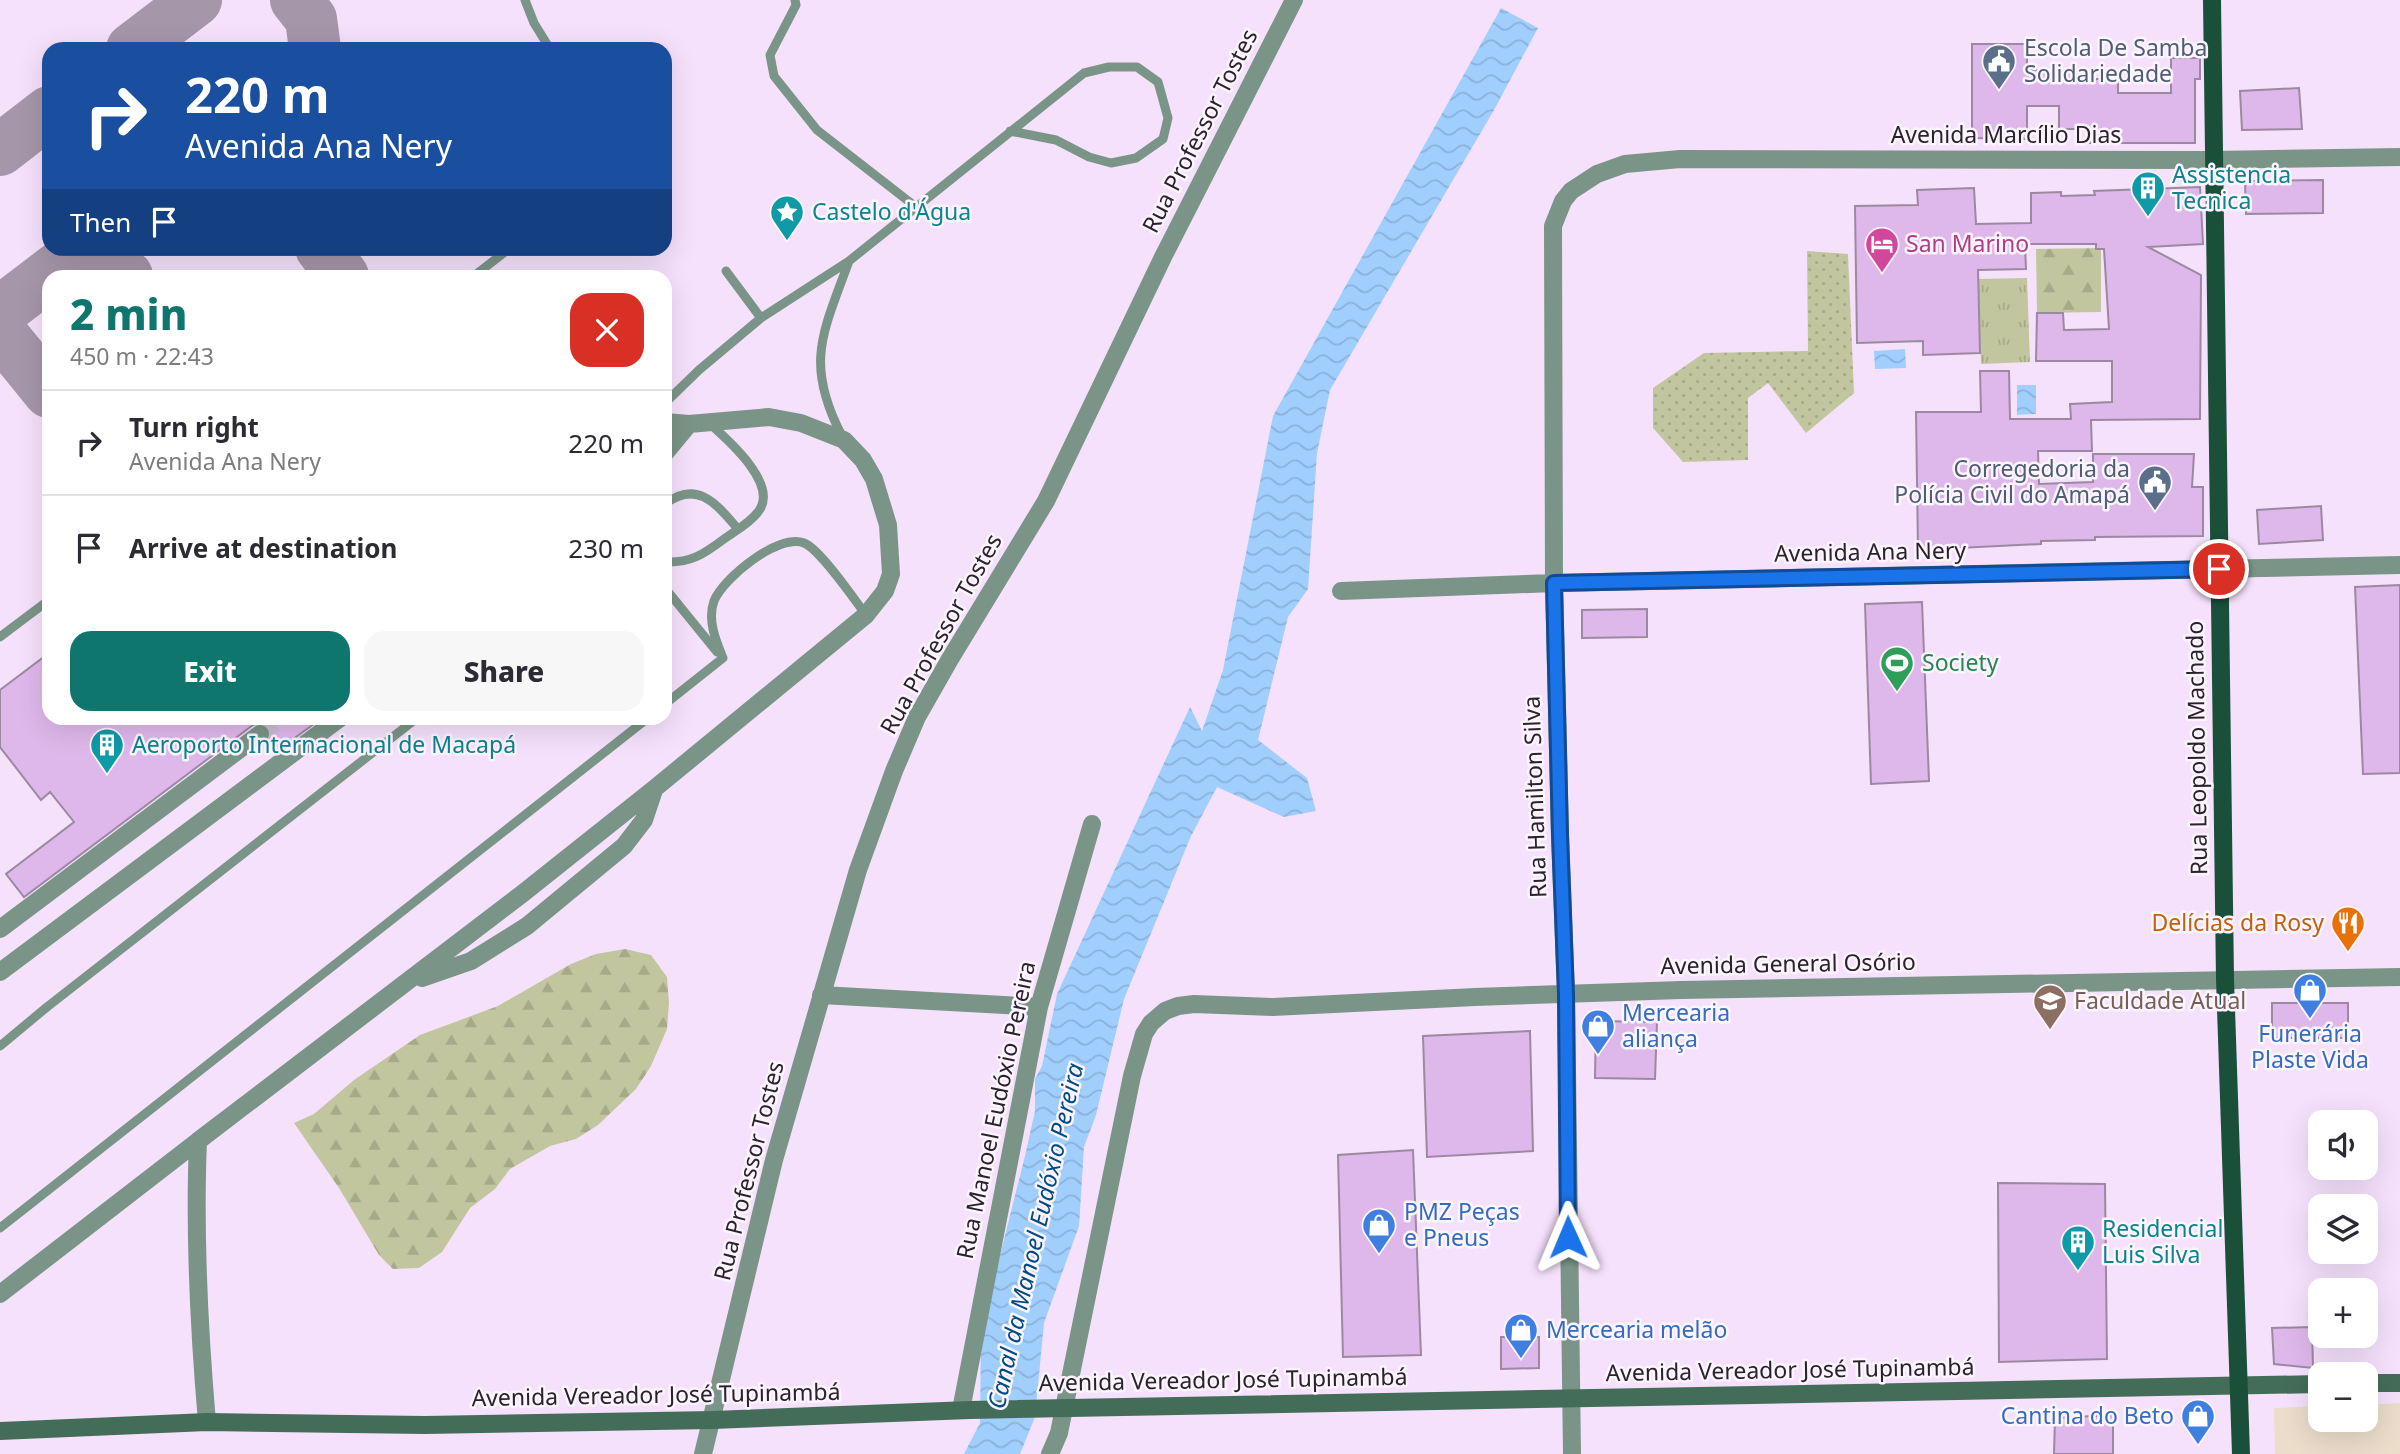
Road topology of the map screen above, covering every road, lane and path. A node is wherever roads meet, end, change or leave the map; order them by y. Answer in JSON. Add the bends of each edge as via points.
{"nodes":[{"id":1,"x":525,"y":0,"type":"edge"},
{"id":2,"x":795,"y":0,"type":"edge"},
{"id":3,"x":1294,"y":0,"type":"edge"},
{"id":4,"x":2212,"y":0,"type":"edge"},
{"id":5,"x":546,"y":42,"type":"edge"},
{"id":6,"x":1010,"y":131,"type":"junction"},
{"id":7,"x":2400,"y":157,"type":"edge"},
{"id":8,"x":2214,"y":160,"type":"junction"},
{"id":9,"x":1612,"y":167,"type":"joint"},
{"id":10,"x":916,"y":207,"type":"junction"},
{"id":11,"x":500,"y":256,"type":"edge"},
{"id":12,"x":849,"y":261,"type":"junction"},
{"id":13,"x":482,"y":270,"type":"edge"},
{"id":14,"x":726,"y":271,"type":"dead end"},
{"id":15,"x":761,"y":318,"type":"junction"},
{"id":16,"x":672,"y":396,"type":"edge"},
{"id":17,"x":708,"y":422,"type":"junction"},
{"id":18,"x":672,"y":423,"type":"edge"},
{"id":19,"x":689,"y":424,"type":"junction"},
{"id":20,"x":844,"y":440,"type":"junction"},
{"id":21,"x":672,"y":445,"type":"edge"},
{"id":22,"x":672,"y":501,"type":"edge"},
{"id":23,"x":738,"y":529,"type":"junction"},
{"id":24,"x":672,"y":562,"type":"edge"},
{"id":25,"x":2400,"y":565,"type":"edge"},
{"id":26,"x":2219,"y":569,"type":"junction"},
{"id":27,"x":1554,"y":583,"type":"junction"},
{"id":28,"x":1341,"y":591,"type":"dead end"},
{"id":29,"x":672,"y":596,"type":"edge"},
{"id":30,"x":42,"y":605,"type":"edge"},
{"id":31,"x":866,"y":615,"type":"junction"},
{"id":32,"x":0,"y":637,"type":"edge"},
{"id":33,"x":723,"y":658,"type":"junction"},
{"id":34,"x":672,"y":698,"type":"edge"},
{"id":35,"x":331,"y":725,"type":"edge"},
{"id":36,"x":408,"y":725,"type":"edge"},
{"id":37,"x":639,"y":725,"type":"edge"},
{"id":38,"x":260,"y":734,"type":"tunnel mouth"},
{"id":39,"x":654,"y":789,"type":"junction"},
{"id":40,"x":1092,"y":824,"type":"dead end"},
{"id":41,"x":0,"y":929,"type":"edge"},
{"id":42,"x":0,"y":972,"type":"edge"},
{"id":43,"x":2400,"y":977,"type":"edge"},
{"id":44,"x":2225,"y":979,"type":"junction"},
{"id":45,"x":409,"y":982,"type":"junction"},
{"id":46,"x":1566,"y":994,"type":"junction"},
{"id":47,"x":821,"y":995,"type":"junction"},
{"id":48,"x":1039,"y":1007,"type":"junction"},
{"id":49,"x":0,"y":1046,"type":"edge"},
{"id":50,"x":198,"y":1141,"type":"junction"},
{"id":51,"x":0,"y":1228,"type":"edge"},
{"id":52,"x":0,"y":1294,"type":"edge"},
{"id":53,"x":2378,"y":1383,"type":"edge"},
{"id":54,"x":2400,"y":1383,"type":"edge"},
{"id":55,"x":2308,"y":1384,"type":"edge"},
{"id":56,"x":2240,"y":1386,"type":"junction"},
{"id":57,"x":1571,"y":1398,"type":"junction"},
{"id":58,"x":1064,"y":1408,"type":"junction"},
{"id":59,"x":965,"y":1410,"type":"junction"},
{"id":60,"x":713,"y":1420,"type":"junction"},
{"id":61,"x":207,"y":1422,"type":"junction"},
{"id":62,"x":0,"y":1431,"type":"edge"},
{"id":63,"x":703,"y":1454,"type":"edge"},
{"id":64,"x":1051,"y":1454,"type":"edge"},
{"id":65,"x":1572,"y":1454,"type":"edge"},
{"id":66,"x":2241,"y":1454,"type":"edge"}],
"edges":[{"from":1,"to":5,"type":"lane"},
{"from":2,"to":10,"type":"lane","via":[[771,55],[774,76],[817,130]]},
{"from":3,"to":47,"type":"street","name":"Rua Professor Tostes","via":[[1046,501],[918,717],[858,870]]},
{"from":4,"to":8,"type":"main road","name":"Rua Leopoldo Machado"},
{"from":6,"to":6,"type":"lane","via":[[1056,140],[1111,163],[1136,158],[1163,139],[1168,118],[1158,82],[1137,68],[1109,67],[1083,73]]},
{"from":6,"to":10,"type":"lane"},
{"from":7,"to":8,"type":"street","name":"Avenida Marcílio Dias"},
{"from":8,"to":9,"type":"street","name":"Avenida Marcílio Dias","via":[[1680,159]]},
{"from":8,"to":26,"type":"main road","name":"Rua Leopoldo Machado"},
{"from":9,"to":27,"type":"street","name":"Rua Hamilton Silva","via":[[1571,191],[1553,226]]},
{"from":10,"to":12,"type":"lane"},
{"from":11,"to":13,"type":"lane"},
{"from":12,"to":15,"type":"lane"},
{"from":12,"to":20,"type":"lane","via":[[820,352],[822,392]]},
{"from":14,"to":15,"type":"lane"},
{"from":15,"to":16,"type":"lane"},
{"from":17,"to":19,"type":"street"},
{"from":17,"to":20,"type":"street","via":[[769,418],[801,423]]},
{"from":17,"to":23,"type":"lane","via":[[733,444],[761,485],[760,511]]},
{"from":18,"to":19,"type":"street"},
{"from":19,"to":21,"type":"street"},
{"from":20,"to":31,"type":"street","via":[[874,479],[888,525],[891,574],[885,591]]},
{"from":22,"to":23,"type":"lane","via":[[702,495]]},
{"from":23,"to":24,"type":"lane","via":[[699,556]]},
{"from":25,"to":26,"type":"street","name":"Avenida Ana Nery"},
{"from":26,"to":27,"type":"street","name":"Avenida Ana Nery"},
{"from":26,"to":44,"type":"main road","name":"Rua Leopoldo Machado"},
{"from":27,"to":28,"type":"street","name":"Avenida Ana Nery"},
{"from":27,"to":46,"type":"street","name":"Rua Hamilton Silva"},
{"from":29,"to":33,"type":"lane"},
{"from":30,"to":32,"type":"lane"},
{"from":31,"to":33,"type":"lane","via":[[818,553],[806,543],[784,541],[739,572],[714,601],[713,634]]},
{"from":31,"to":39,"type":"street"},
{"from":33,"to":34,"type":"lane"},
{"from":35,"to":42,"type":"street"},
{"from":36,"to":49,"type":"lane"},
{"from":37,"to":51,"type":"lane"},
{"from":38,"to":41,"type":"street"},
{"from":39,"to":45,"type":"street"},
{"from":39,"to":45,"type":"street","via":[[644,820],[624,846],[527,926],[471,961]]},
{"from":40,"to":48,"type":"street","name":"Rua Manoel Eudóxio Pereira"},
{"from":43,"to":44,"type":"street","name":"Avenida General Osório"},
{"from":44,"to":46,"type":"street","name":"Avenida General Osório"},
{"from":44,"to":56,"type":"main road","name":"Rua Leopoldo Machado"},
{"from":45,"to":50,"type":"street"},
{"from":46,"to":57,"type":"street","name":"Rua Hamilton Silva"},
{"from":46,"to":58,"type":"street","name":"Avenida General Osório","via":[[1273,1007],[1194,1004],[1165,1011],[1144,1034],[1132,1076]]},
{"from":47,"to":48,"type":"street"},
{"from":47,"to":60,"type":"street","name":"Rua Professor Tostes","via":[[774,1160]]},
{"from":48,"to":59,"type":"street","name":"Rua Manoel Eudóxio Pereira"},
{"from":50,"to":52,"type":"street"},
{"from":50,"to":61,"type":"street","via":[[199,1327]]},
{"from":53,"to":54,"type":"street"},
{"from":55,"to":56,"type":"street","name":"Avenida Vereador José Tupinambá"},
{"from":56,"to":57,"type":"street","name":"Avenida Vereador José Tupinambá"},
{"from":56,"to":66,"type":"main road","name":"Rua Leopoldo Machado"},
{"from":57,"to":58,"type":"street","name":"Avenida Vereador José Tupinambá"},
{"from":57,"to":65,"type":"street","name":"Rua Hamilton Silva"},
{"from":58,"to":59,"type":"street","name":"Avenida Vereador José Tupinambá"},
{"from":58,"to":64,"type":"street"},
{"from":59,"to":60,"type":"street","name":"Avenida Vereador José Tupinambá"},
{"from":60,"to":61,"type":"street","name":"Avenida Vereador José Tupinambá"},
{"from":60,"to":63,"type":"street","name":"Rua Professor Tostes"},
{"from":61,"to":62,"type":"street","name":"Avenida Vereador José Tupinambá"}]}
